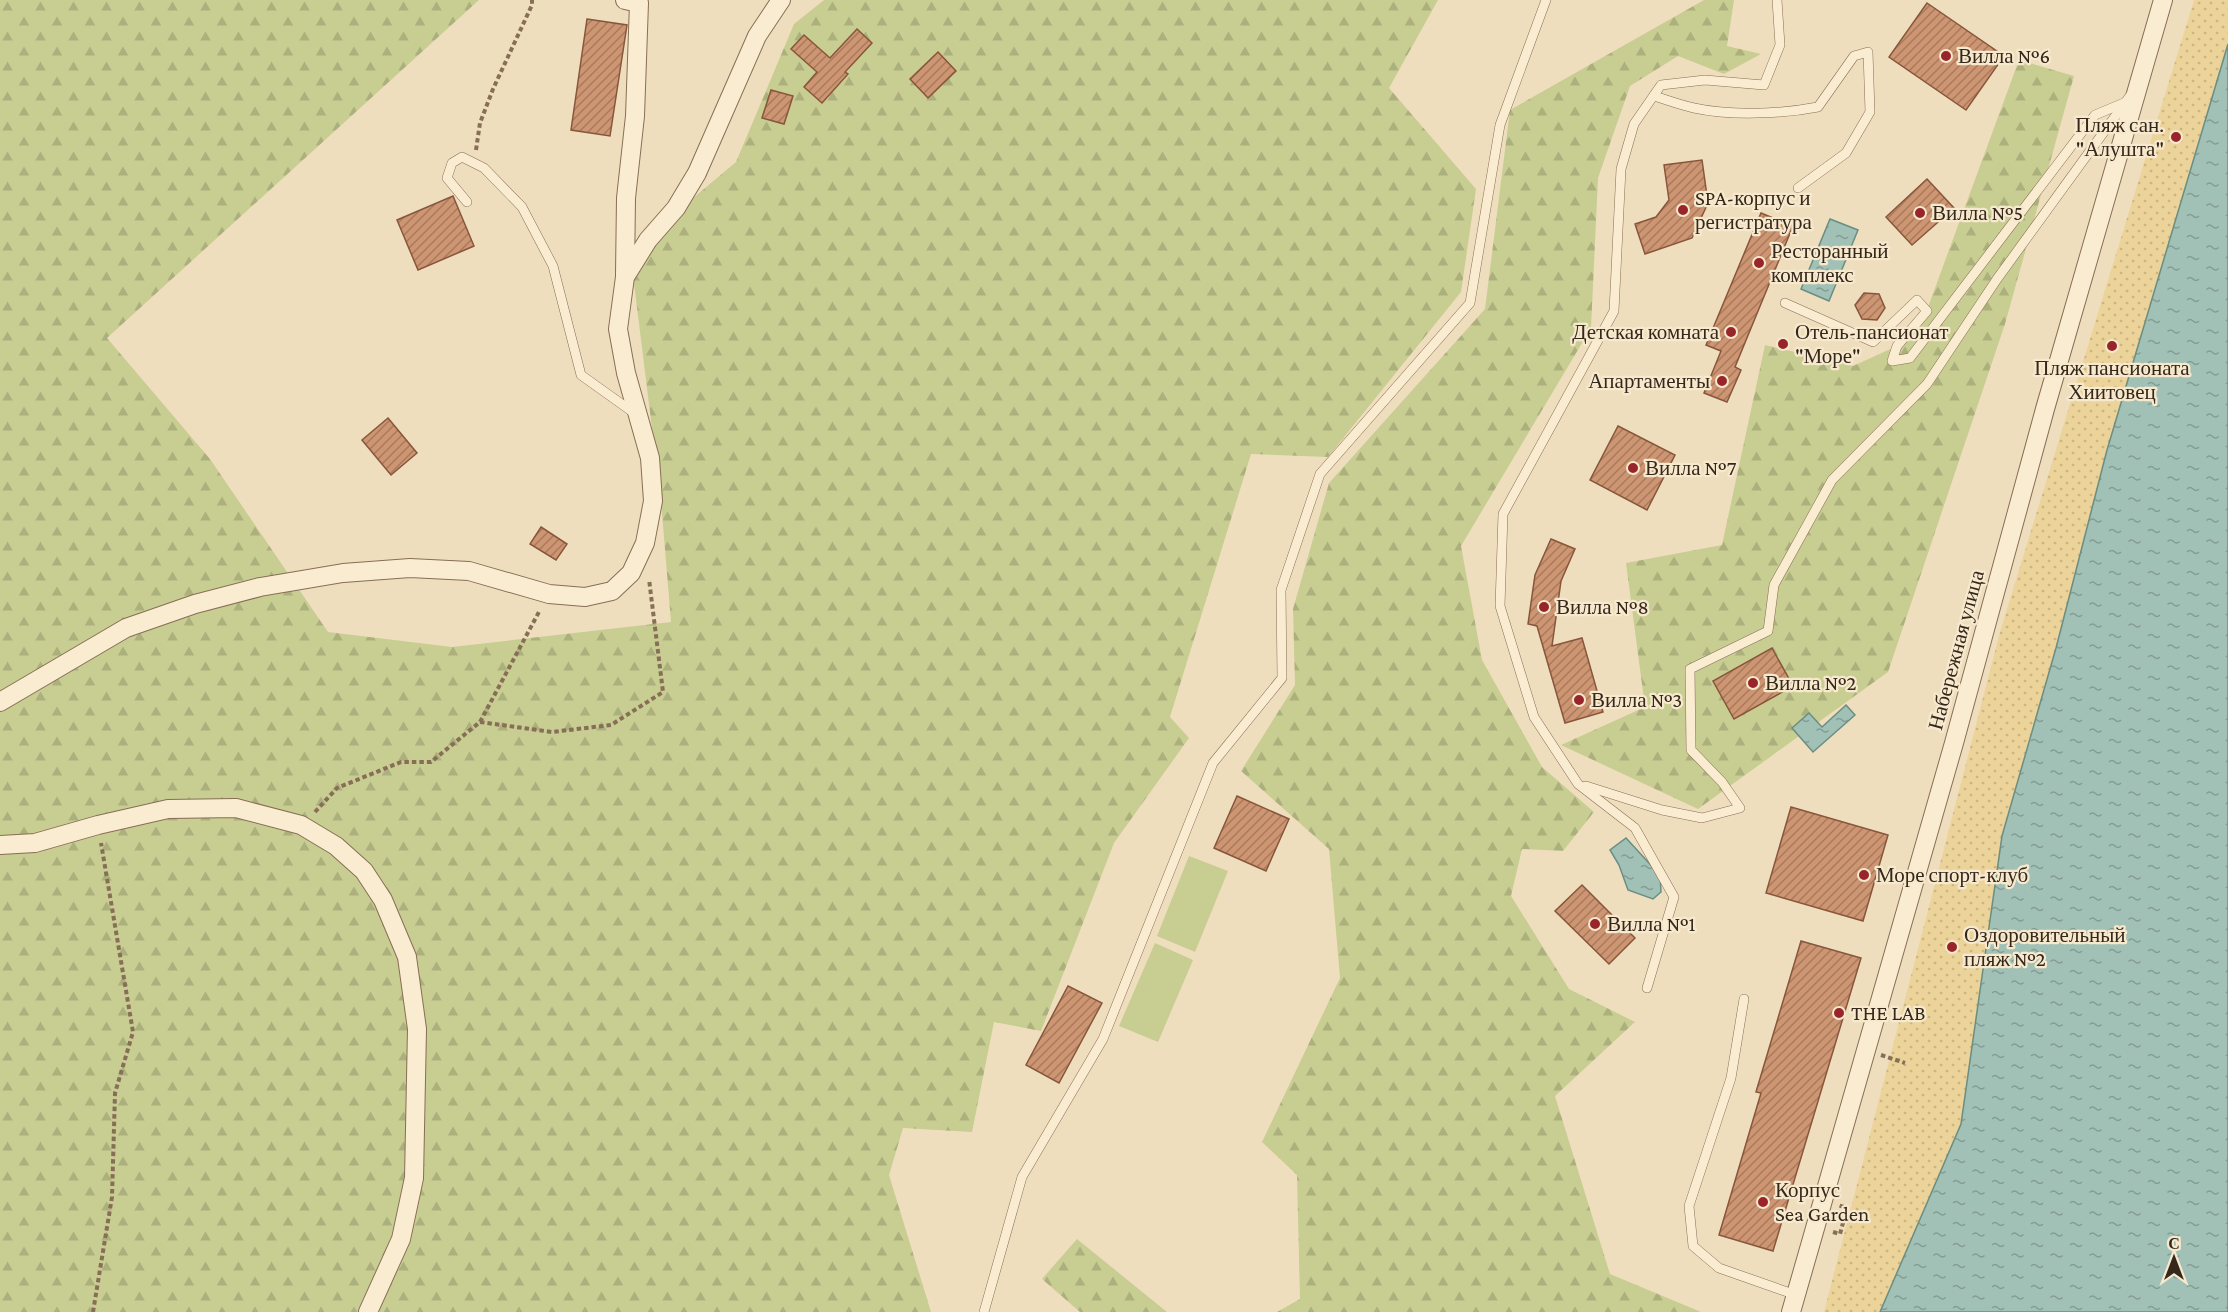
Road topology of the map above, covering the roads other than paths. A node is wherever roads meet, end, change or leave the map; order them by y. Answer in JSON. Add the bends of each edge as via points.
{"nodes":[{"id":1,"x":626,"y":0,"type":"edge"},
{"id":2,"x":781,"y":0,"type":"edge"},
{"id":3,"x":1546,"y":0,"type":"edge"},
{"id":4,"x":1777,"y":0,"type":"edge"},
{"id":5,"x":2163,"y":0,"type":"edge"},
{"id":6,"x":2137,"y":86,"type":"junction"},
{"id":7,"x":1654,"y":96,"type":"junction"},
{"id":8,"x":2126,"y":102,"type":"junction"},
{"id":9,"x":1798,"y":188,"type":"dead end"},
{"id":10,"x":467,"y":202,"type":"dead end"},
{"id":11,"x":625,"y":277,"type":"junction"},
{"id":12,"x":1785,"y":303,"type":"dead end"},
{"id":13,"x":639,"y":417,"type":"junction"},
{"id":14,"x":0,"y":702,"type":"edge"},
{"id":15,"x":1578,"y":784,"type":"junction"},
{"id":16,"x":0,"y":845,"type":"edge"},
{"id":17,"x":1647,"y":988,"type":"dead end"},
{"id":18,"x":1744,"y":999,"type":"dead end"},
{"id":19,"x":1793,"y":1303,"type":"edge"},
{"id":20,"x":368,"y":1312,"type":"edge"},
{"id":21,"x":984,"y":1312,"type":"edge"}],
"edges":[{"from":1,"to":11,"type":"street","via":[[639,3],[635,116],[626,198]]},
{"from":2,"to":11,"type":"street","via":[[757,36],[697,173]]},
{"from":3,"to":21,"type":"lane","via":[[1500,125],[1470,303],[1320,474],[1281,590],[1282,678],[1213,763],[1104,1038],[1022,1177]]},
{"from":4,"to":7,"type":"lane","via":[[1780,45],[1764,85],[1705,80],[1661,86]]},
{"from":5,"to":6,"type":"street","name":"Набережная улица"},
{"from":6,"to":8,"type":"lane"},
{"from":6,"to":19,"type":"street","name":"Набережная улица"},
{"from":7,"to":9,"type":"lane","via":[[1695,108],[1791,113],[1818,107],[1854,56],[1868,51],[1870,112],[1846,153]]},
{"from":7,"to":15,"type":"lane","via":[[1634,124],[1621,169],[1614,311],[1503,514],[1500,606],[1534,717]]},
{"from":8,"to":12,"type":"lane","via":[[2095,115],[1910,358],[1892,361],[1897,346],[1927,311],[1917,300],[1874,342]]},
{"from":8,"to":15,"type":"lane","via":[[1997,279],[1927,384],[1832,480],[1774,585],[1768,631],[1690,669],[1691,750],[1722,782],[1740,808],[1702,818]]},
{"from":10,"to":13,"type":"lane","via":[[447,178],[452,163],[462,157],[484,168],[522,207],[554,266],[580,375]]},
{"from":11,"to":13,"type":"street","via":[[618,329]]},
{"from":13,"to":14,"type":"street","via":[[650,458],[652,501],[645,543],[631,573],[612,591],[585,597],[549,594],[469,571],[410,568],[343,573],[260,587],[126,628]]},
{"from":15,"to":17,"type":"lane","via":[[1635,828],[1674,897]]},
{"from":16,"to":20,"type":"street","via":[[35,843],[168,809],[236,808],[301,825],[336,846],[364,871],[382,900],[407,957],[417,1029],[414,1178],[401,1239]]},
{"from":18,"to":19,"type":"lane","via":[[1731,1078],[1689,1206],[1693,1246],[1719,1268]]}]}
